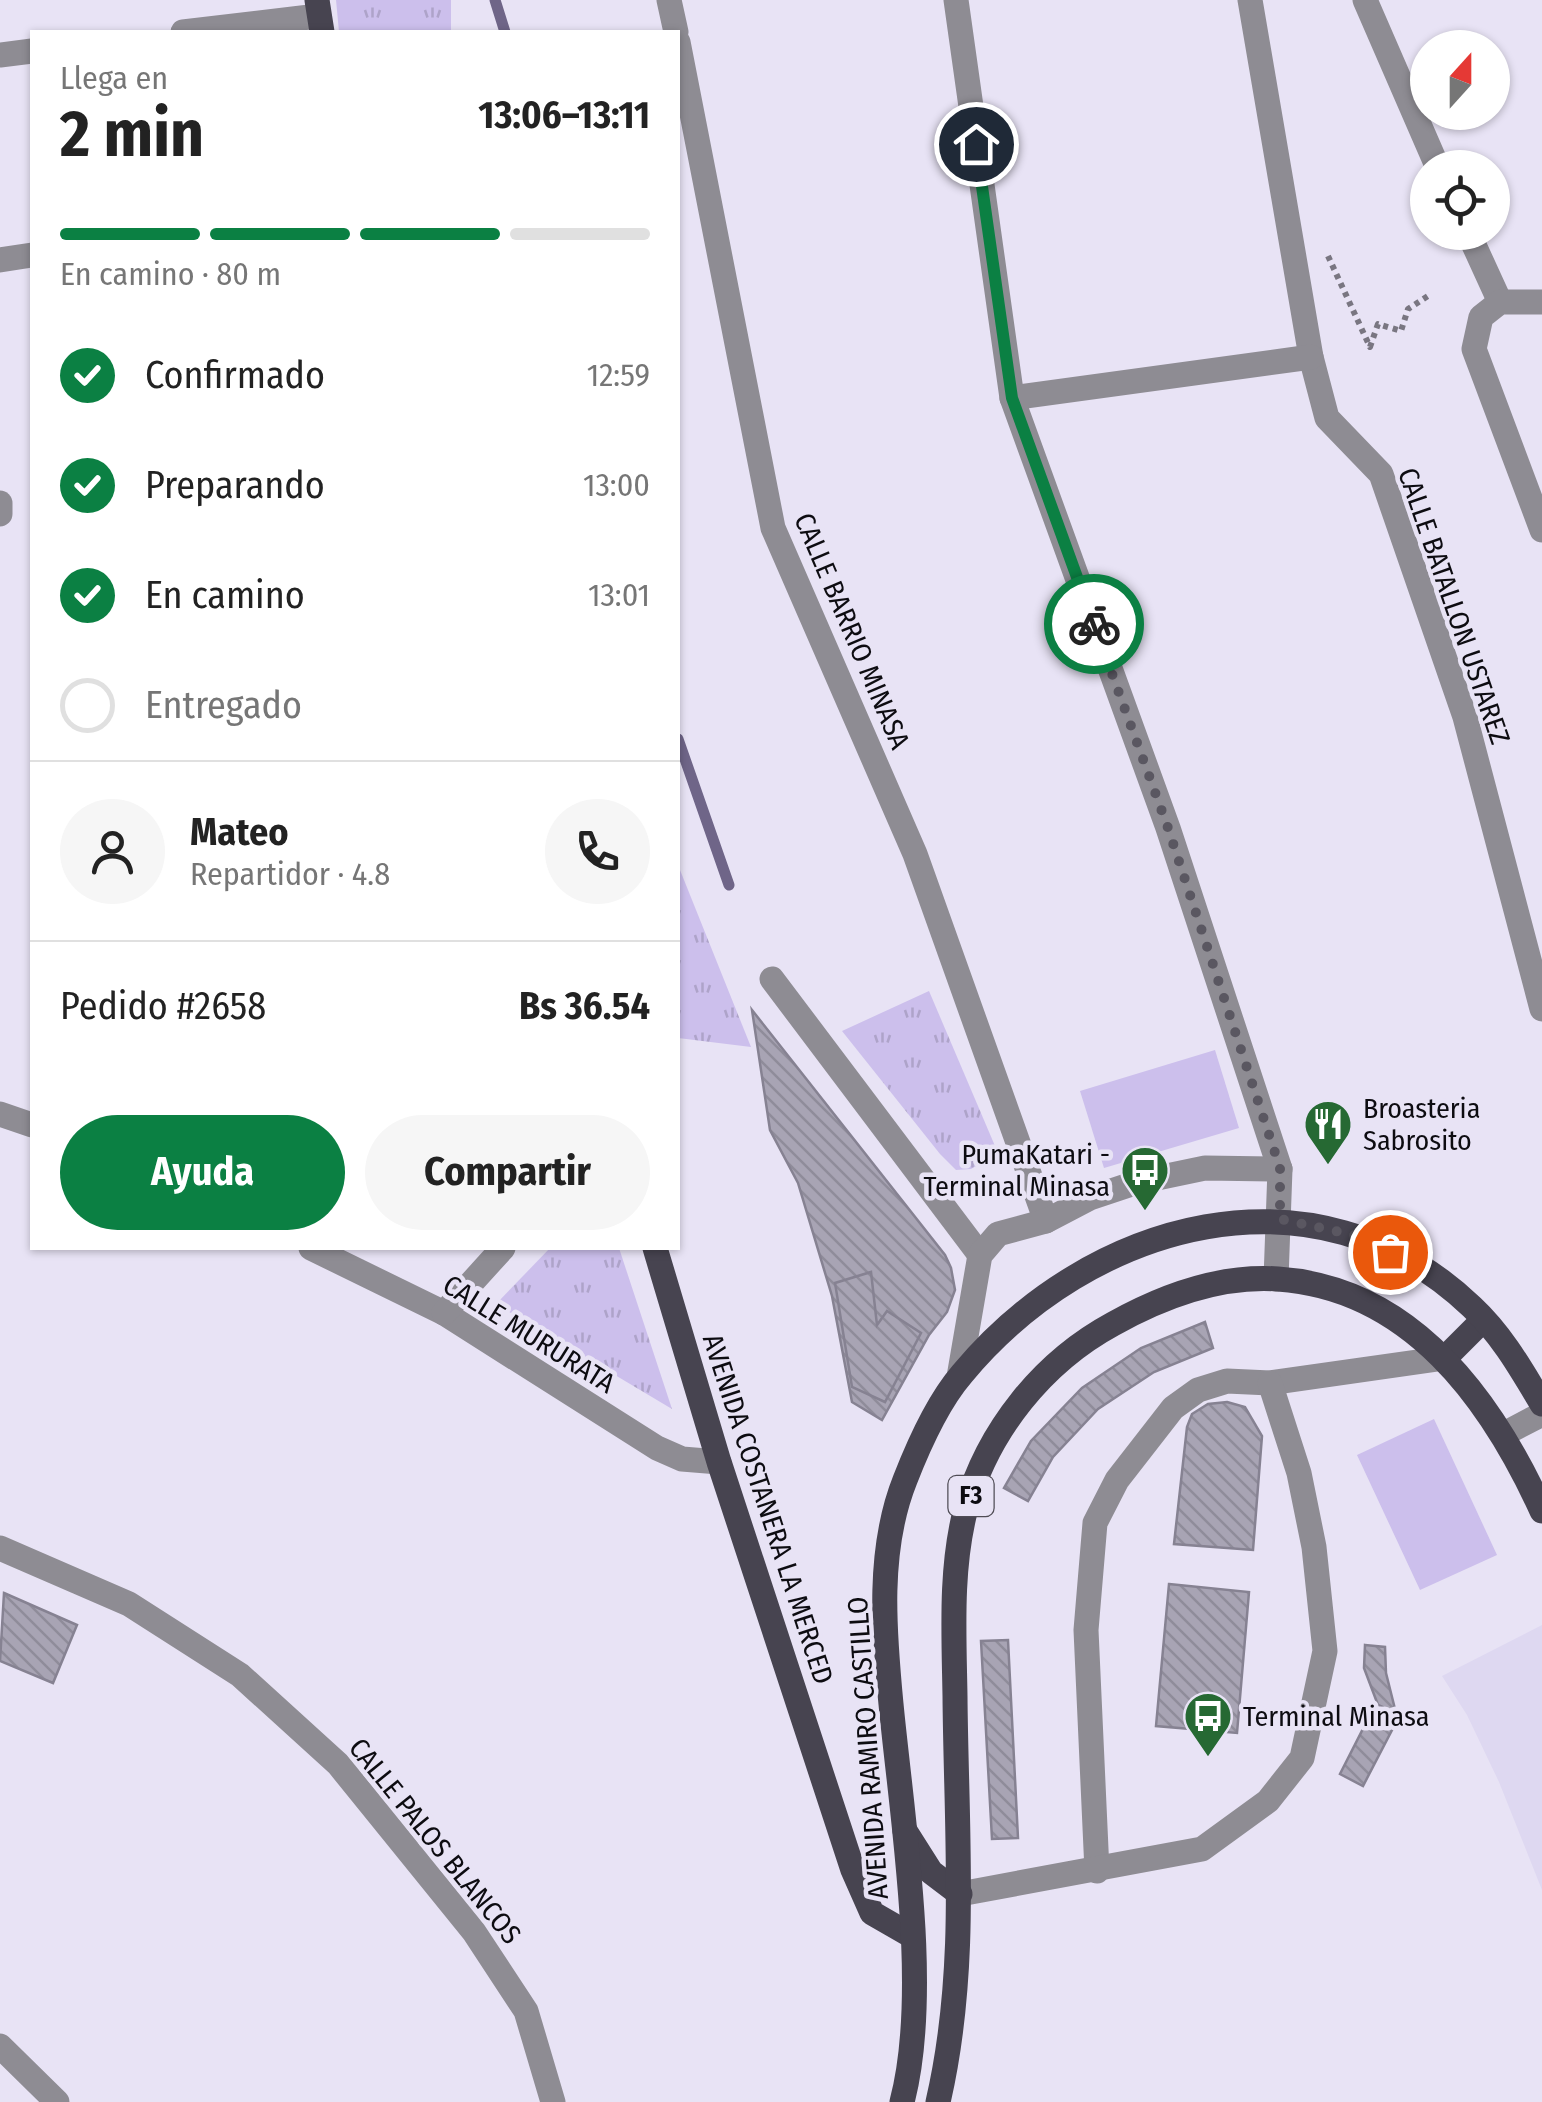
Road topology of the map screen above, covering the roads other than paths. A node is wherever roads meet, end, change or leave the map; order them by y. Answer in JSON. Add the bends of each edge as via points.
{"nodes":[{"id":1,"x":669,"y":0,"type":"edge"},
{"id":2,"x":956,"y":0,"type":"edge"},
{"id":3,"x":1250,"y":0,"type":"edge"},
{"id":4,"x":1364,"y":0,"type":"edge"},
{"id":5,"x":319,"y":16,"type":"edge"},
{"id":6,"x":200,"y":30,"type":"edge"},
{"id":7,"x":676,"y":30,"type":"edge"},
{"id":8,"x":30,"y":51,"type":"edge"},
{"id":9,"x":680,"y":52,"type":"edge"},
{"id":10,"x":0,"y":55,"type":"edge"},
{"id":11,"x":1430,"y":150,"type":"edge"},
{"id":12,"x":1476,"y":250,"type":"edge"},
{"id":13,"x":30,"y":254,"type":"edge"},
{"id":14,"x":0,"y":260,"type":"edge"},
{"id":15,"x":1500,"y":302,"type":"junction"},
{"id":16,"x":1542,"y":302,"type":"edge"},
{"id":17,"x":1311,"y":356,"type":"junction"},
{"id":18,"x":1012,"y":398,"type":"junction"},
{"id":19,"x":0,"y":503,"type":"edge"},
{"id":20,"x":0,"y":514,"type":"edge"},
{"id":21,"x":1542,"y":530,"type":"edge"},
{"id":22,"x":772,"y":979,"type":"dead end"},
{"id":23,"x":1542,"y":1010,"type":"edge"},
{"id":24,"x":0,"y":1114,"type":"edge"},
{"id":25,"x":30,"y":1124,"type":"edge"},
{"id":26,"x":1280,"y":1168,"type":"junction"},
{"id":27,"x":1280,"y":1219,"type":"junction"},
{"id":28,"x":1046,"y":1221,"type":"junction"},
{"id":29,"x":315,"y":1250,"type":"edge"},
{"id":30,"x":501,"y":1250,"type":"edge"},
{"id":31,"x":656,"y":1250,"type":"edge"},
{"id":32,"x":980,"y":1255,"type":"junction"},
{"id":33,"x":1276,"y":1279,"type":"junction"},
{"id":34,"x":444,"y":1313,"type":"junction"},
{"id":35,"x":1484,"y":1320,"type":"junction"},
{"id":36,"x":1444,"y":1358,"type":"junction"},
{"id":37,"x":959,"y":1377,"type":"junction"},
{"id":38,"x":1270,"y":1384,"type":"junction"},
{"id":39,"x":1542,"y":1404,"type":"edge"},
{"id":40,"x":1542,"y":1414,"type":"edge"},
{"id":41,"x":1504,"y":1434,"type":"junction"},
{"id":42,"x":718,"y":1462,"type":"junction"},
{"id":43,"x":1542,"y":1511,"type":"edge"},
{"id":44,"x":1,"y":1551,"type":"edge"},
{"id":45,"x":903,"y":1828,"type":"junction"},
{"id":46,"x":1097,"y":1871,"type":"junction"},
{"id":47,"x":960,"y":1894,"type":"junction"},
{"id":48,"x":912,"y":1936,"type":"junction"},
{"id":49,"x":0,"y":2046,"type":"edge"},
{"id":50,"x":548,"y":2100,"type":"edge"},
{"id":51,"x":57,"y":2102,"type":"edge"},
{"id":52,"x":902,"y":2102,"type":"edge"},
{"id":53,"x":938,"y":2102,"type":"edge"}],
"edges":[{"from":1,"to":7,"type":"street"},
{"from":2,"to":18,"type":"street"},
{"from":3,"to":17,"type":"street","name":"CALLE BATALLON USTAREZ"},
{"from":4,"to":11,"type":"street"},
{"from":5,"to":6,"type":"street"},
{"from":8,"to":10,"type":"street"},
{"from":9,"to":28,"type":"street","name":"CALLE BARRIO MINASA","via":[[773,528],[915,854]]},
{"from":12,"to":15,"type":"street"},
{"from":13,"to":14,"type":"street"},
{"from":15,"to":16,"type":"street"},
{"from":15,"to":21,"type":"street","via":[[1481,317],[1474,349]]},
{"from":17,"to":18,"type":"street"},
{"from":17,"to":23,"type":"street","name":"CALLE BATALLON USTAREZ","via":[[1327,418],[1381,474],[1465,717]]},
{"from":18,"to":26,"type":"street","via":[[1168,828]]},
{"from":19,"to":20,"type":"street"},
{"from":22,"to":32,"type":"street"},
{"from":24,"to":25,"type":"street"},
{"from":26,"to":27,"type":"street"},
{"from":26,"to":28,"type":"street","via":[[1205,1168],[1138,1182]]},
{"from":27,"to":33,"type":"street"},
{"from":27,"to":35,"type":"main road","name":"AVENIDA RAMIRO CASTILLO","number":"F3","via":[[1358,1236],[1421,1267]]},
{"from":27,"to":37,"type":"main road","name":"AVENIDA RAMIRO CASTILLO","number":"F3","via":[[1178,1233],[1092,1264],[1005,1326]]},
{"from":28,"to":32,"type":"street","via":[[998,1234]]},
{"from":29,"to":34,"type":"street","name":"CALLE MURURATA"},
{"from":30,"to":34,"type":"street"},
{"from":31,"to":42,"type":"main road","name":"AVENIDA COSTANERA LA MERCED"},
{"from":32,"to":37,"type":"street"},
{"from":33,"to":36,"type":"main road","number":"F3","via":[[1336,1288],[1393,1316]]},
{"from":33,"to":47,"type":"main road","number":"F3","via":[[1194,1287],[1086,1338],[1042,1375],[992,1446],[966,1510],[954,1587]]},
{"from":34,"to":42,"type":"street","name":"CALLE MURURATA","via":[[657,1448]]},
{"from":35,"to":36,"type":"main road"},
{"from":35,"to":39,"type":"main road","name":"AVENIDA RAMIRO CASTILLO","number":"F3"},
{"from":36,"to":38,"type":"street"},
{"from":36,"to":41,"type":"main road","number":"F3"},
{"from":37,"to":45,"type":"main road","name":"AVENIDA RAMIRO CASTILLO","number":"F3","via":[[903,1484],[887,1559],[884,1630]]},
{"from":38,"to":46,"type":"street","via":[[1226,1381],[1173,1408],[1117,1480],[1095,1523],[1086,1630]]},
{"from":38,"to":46,"type":"street","via":[[1299,1472],[1325,1651],[1302,1758],[1268,1801],[1202,1849]]},
{"from":40,"to":41,"type":"street"},
{"from":41,"to":43,"type":"main road","number":"F3"},
{"from":42,"to":48,"type":"main road","name":"AVENIDA COSTANERA LA MERCED","via":[[853,1870],[872,1913]]},
{"from":44,"to":50,"type":"street","name":"CALLE PALOS BLANCOS","via":[[129,1604],[240,1674],[338,1764],[474,1932],[526,2011]]},
{"from":45,"to":47,"type":"main road","via":[[931,1872]]},
{"from":45,"to":48,"type":"main road","name":"AVENIDA RAMIRO CASTILLO","number":"F3"},
{"from":46,"to":47,"type":"street"},
{"from":47,"to":53,"type":"main road","number":"F3","via":[[953,2039]]},
{"from":48,"to":52,"type":"main road","number":"F3","via":[[910,2056]]},
{"from":49,"to":51,"type":"street"}]}
